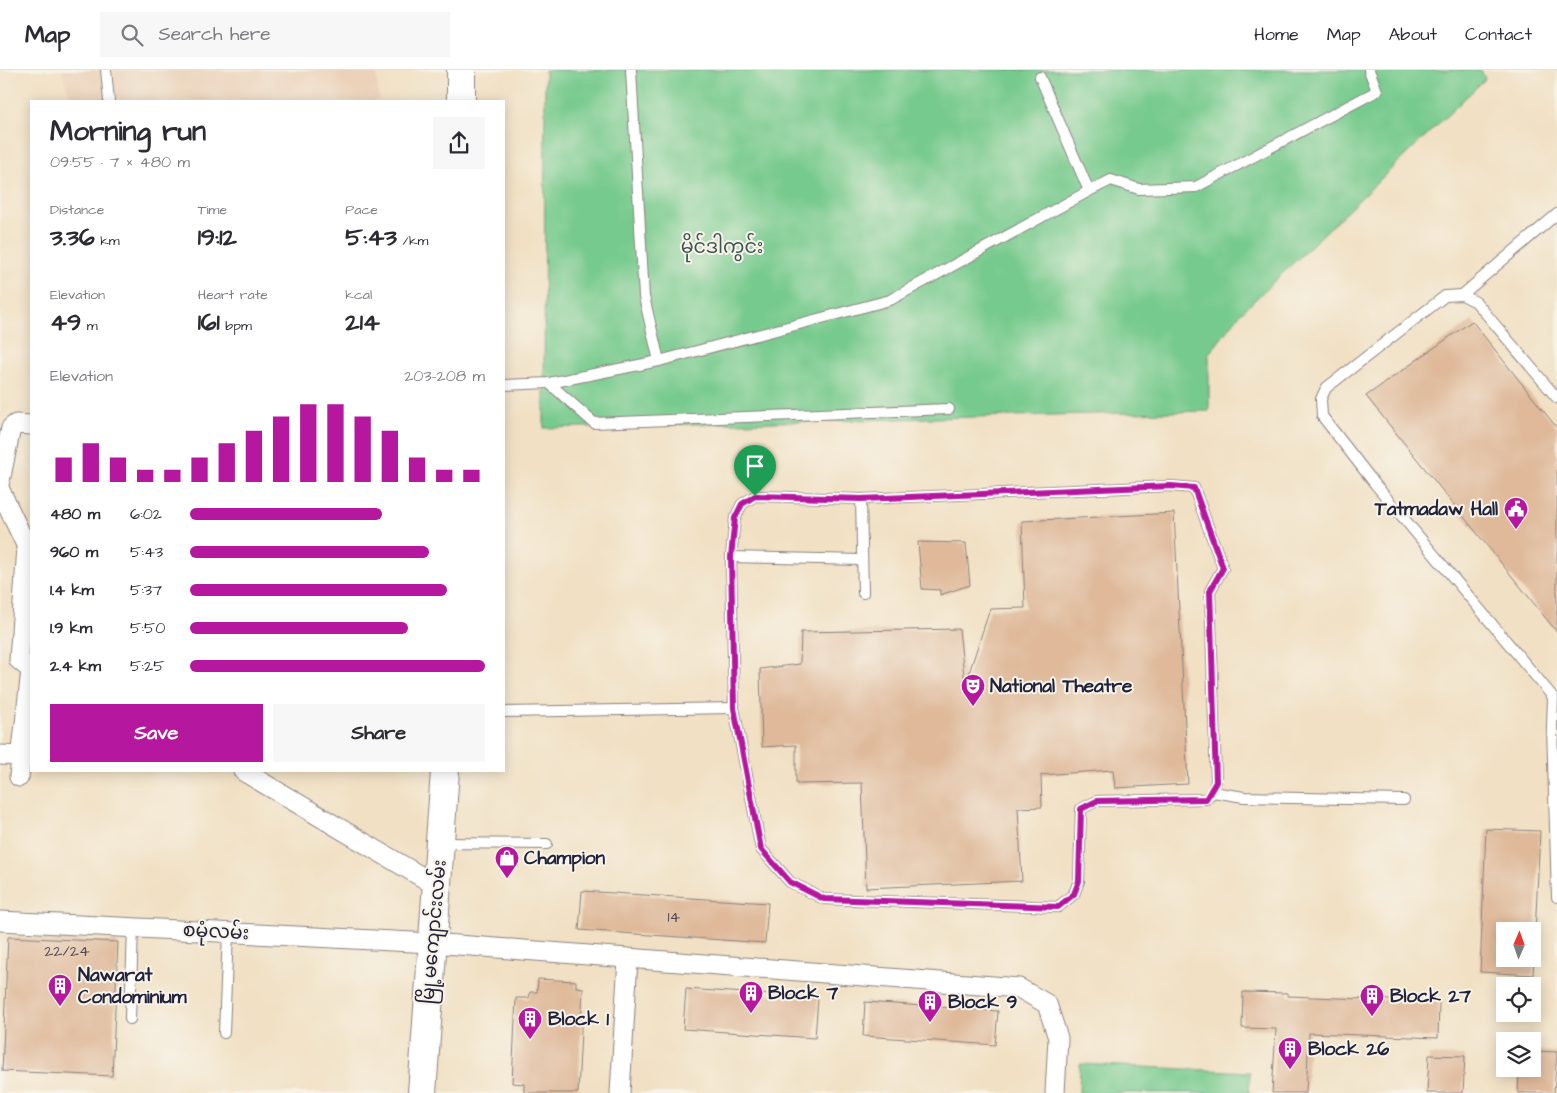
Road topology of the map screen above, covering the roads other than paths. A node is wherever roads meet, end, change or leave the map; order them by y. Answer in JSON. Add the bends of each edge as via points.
{"nodes":[{"id":1,"x":106,"y":70,"type":"edge"},
{"id":2,"x":461,"y":70,"type":"edge"},
{"id":3,"x":631,"y":70,"type":"edge"},
{"id":4,"x":1369,"y":70,"type":"edge"},
{"id":5,"x":1040,"y":77,"type":"dead end"},
{"id":6,"x":109,"y":100,"type":"edge"},
{"id":7,"x":462,"y":100,"type":"edge"},
{"id":8,"x":1089,"y":191,"type":"junction"},
{"id":9,"x":1557,"y":214,"type":"edge"},
{"id":10,"x":1462,"y":295,"type":"junction"},
{"id":11,"x":659,"y":361,"type":"junction"},
{"id":12,"x":549,"y":383,"type":"junction"},
{"id":13,"x":505,"y":385,"type":"edge"},
{"id":14,"x":1557,"y":398,"type":"edge"},
{"id":15,"x":949,"y":409,"type":"dead end"},
{"id":16,"x":30,"y":425,"type":"edge"},
{"id":17,"x":0,"y":481,"type":"edge"},
{"id":18,"x":0,"y":490,"type":"edge"},
{"id":19,"x":861,"y":499,"type":"junction"},
{"id":20,"x":731,"y":557,"type":"junction"},
{"id":21,"x":862,"y":560,"type":"junction"},
{"id":22,"x":862,"y":593,"type":"dead end"},
{"id":23,"x":30,"y":669,"type":"edge"},
{"id":24,"x":30,"y":680,"type":"edge"},
{"id":25,"x":1555,"y":696,"type":"edge"},
{"id":26,"x":734,"y":708,"type":"junction"},
{"id":27,"x":505,"y":712,"type":"edge"},
{"id":28,"x":0,"y":755,"type":"edge"},
{"id":29,"x":22,"y":756,"type":"junction"},
{"id":30,"x":245,"y":772,"type":"edge"},
{"id":31,"x":445,"y":772,"type":"edge"},
{"id":32,"x":19,"y":777,"type":"dead end"},
{"id":33,"x":1213,"y":792,"type":"junction"},
{"id":34,"x":1404,"y":800,"type":"dead end"},
{"id":35,"x":441,"y":842,"type":"junction"},
{"id":36,"x":547,"y":844,"type":"dead end"},
{"id":37,"x":437,"y":886,"type":"junction"},
{"id":38,"x":1557,"y":897,"type":"edge"},
{"id":39,"x":0,"y":922,"type":"edge"},
{"id":40,"x":133,"y":928,"type":"junction"},
{"id":41,"x":228,"y":932,"type":"junction"},
{"id":42,"x":432,"y":943,"type":"junction"},
{"id":43,"x":628,"y":959,"type":"junction"},
{"id":44,"x":130,"y":1020,"type":"dead end"},
{"id":45,"x":224,"y":1033,"type":"dead end"},
{"id":46,"x":422,"y":1093,"type":"edge"},
{"id":47,"x":620,"y":1093,"type":"edge"},
{"id":48,"x":1055,"y":1093,"type":"edge"}],
"edges":[{"from":1,"to":6,"type":"lane"},
{"from":2,"to":7,"type":"main road"},
{"from":3,"to":11,"type":"lane","via":[[644,296]]},
{"from":4,"to":8,"type":"lane","via":[[1376,91],[1196,187],[1139,190],[1111,180]]},
{"from":5,"to":8,"type":"lane"},
{"from":8,"to":11,"type":"lane","via":[[890,300]]},
{"from":9,"to":10,"type":"lane"},
{"from":10,"to":14,"type":"lane","via":[[1476,302]]},
{"from":10,"to":25,"type":"lane","via":[[1445,296],[1326,388],[1320,399],[1322,416],[1375,484]]},
{"from":11,"to":12,"type":"lane"},
{"from":12,"to":13,"type":"lane"},
{"from":12,"to":15,"type":"lane","via":[[594,423]]},
{"from":16,"to":17,"type":"street","via":[[16,424],[11,428]]},
{"from":18,"to":23,"type":"street","via":[[27,548],[19,660]]},
{"from":19,"to":20,"type":"lane","via":[[755,496],[742,504],[735,518]]},
{"from":19,"to":21,"type":"lane"},
{"from":19,"to":33,"type":"lane","via":[[1171,486],[1194,488],[1223,568],[1210,591],[1216,771]]},
{"from":20,"to":21,"type":"lane"},
{"from":20,"to":26,"type":"lane"},
{"from":21,"to":22,"type":"lane"},
{"from":24,"to":29,"type":"street"},
{"from":25,"to":38,"type":"lane","via":[[1552,726]]},
{"from":26,"to":27,"type":"lane"},
{"from":26,"to":33,"type":"lane","via":[[761,849],[790,882],[824,899],[1058,907],[1074,894],[1079,881],[1081,809],[1097,801],[1206,799]]},
{"from":28,"to":29,"type":"street"},
{"from":29,"to":32,"type":"street"},
{"from":30,"to":37,"type":"street"},
{"from":31,"to":35,"type":"main road","name":"မြို့မကျောင်းလမ်း"},
{"from":33,"to":34,"type":"lane","via":[[1244,798]]},
{"from":35,"to":36,"type":"lane"},
{"from":35,"to":37,"type":"main road","name":"မြို့မကျောင်းလမ်း"},
{"from":37,"to":42,"type":"main road","name":"မြို့မကျောင်းလမ်း"},
{"from":39,"to":40,"type":"street","name":"စမုံလမ်း"},
{"from":40,"to":41,"type":"street","name":"စမုံလမ်း"},
{"from":40,"to":44,"type":"lane"},
{"from":41,"to":42,"type":"street","name":"စမုံလမ်း"},
{"from":41,"to":45,"type":"lane"},
{"from":42,"to":43,"type":"street","name":"စမုံလမ်း"},
{"from":42,"to":46,"type":"main road","name":"မြို့မကျောင်းလမ်း"},
{"from":43,"to":47,"type":"street"},
{"from":43,"to":48,"type":"street","name":"စမုံလမ်း","via":[[1018,988],[1046,1004],[1058,1038]]}]}
